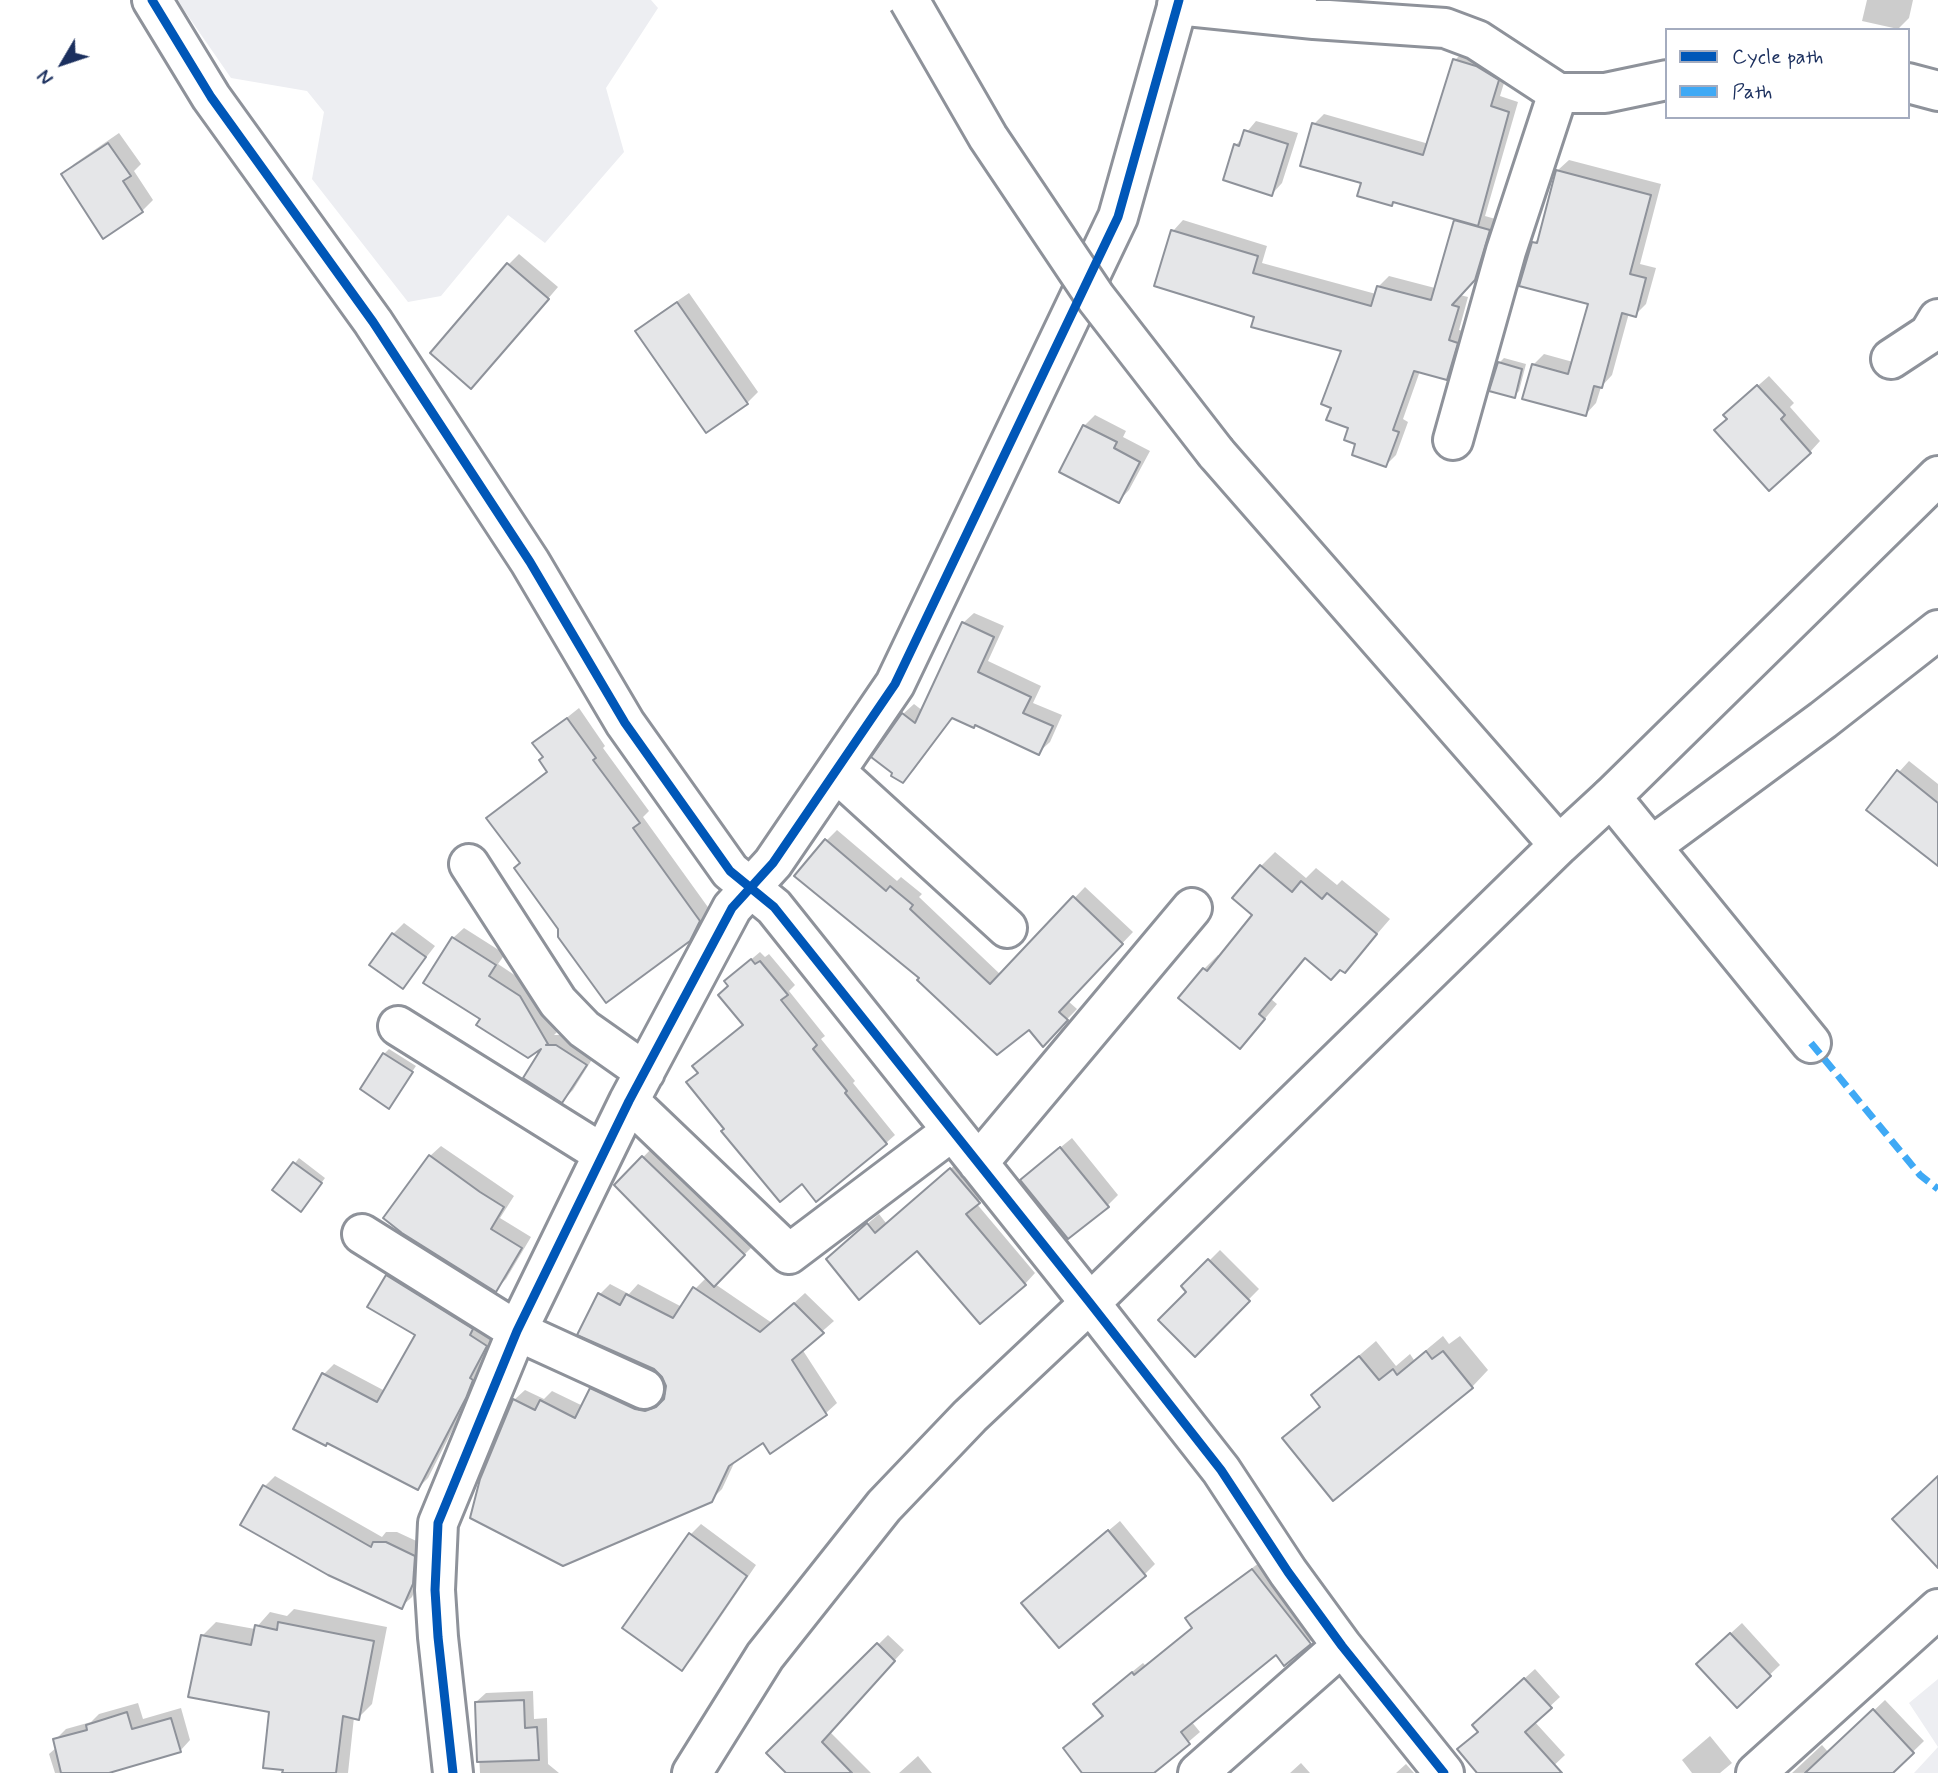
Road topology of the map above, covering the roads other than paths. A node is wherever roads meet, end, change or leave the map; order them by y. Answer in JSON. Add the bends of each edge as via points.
{"nodes":[{"id":1,"x":152,"y":0,"type":"edge"},
{"id":2,"x":909,"y":0,"type":"edge"},
{"id":3,"x":1178,"y":2,"type":"edge"},
{"id":4,"x":1665,"y":80,"type":"edge"},
{"id":5,"x":1910,"y":84,"type":"edge"},
{"id":6,"x":1938,"y":91,"type":"edge"},
{"id":7,"x":1558,"y":93,"type":"junction"},
{"id":8,"x":1938,"y":319,"type":"edge"},
{"id":9,"x":1891,"y":359,"type":"dead end"},
{"id":10,"x":1453,"y":440,"type":"dead end"},
{"id":11,"x":1938,"y":476,"type":"edge"},
{"id":12,"x":1938,"y":630,"type":"edge"},
{"id":13,"x":836,"y":772,"type":"junction"},
{"id":14,"x":1611,"y":797,"type":"junction"},
{"id":15,"x":1559,"y":845,"type":"junction"},
{"id":16,"x":1652,"y":846,"type":"junction"},
{"id":17,"x":469,"y":864,"type":"dead end"},
{"id":18,"x":751,"y":887,"type":"junction"},
{"id":19,"x":1192,"y":908,"type":"dead end"},
{"id":20,"x":1007,"y":928,"type":"dead end"},
{"id":21,"x":398,"y":1026,"type":"dead end"},
{"id":22,"x":1811,"y":1043,"type":"dead end"},
{"id":23,"x":637,"y":1086,"type":"junction"},
{"id":24,"x":951,"y":1131,"type":"junction"},
{"id":25,"x":603,"y":1154,"type":"junction"},
{"id":26,"x":978,"y":1163,"type":"junction"},
{"id":27,"x":362,"y":1234,"type":"dead end"},
{"id":28,"x":1090,"y":1303,"type":"junction"},
{"id":29,"x":517,"y":1331,"type":"junction"},
{"id":30,"x":644,"y":1389,"type":"dead end"},
{"id":31,"x":1938,"y":1609,"type":"edge"},
{"id":32,"x":1342,"y":1646,"type":"junction"},
{"id":33,"x":453,"y":1773,"type":"edge"},
{"id":34,"x":692,"y":1773,"type":"edge"},
{"id":35,"x":1198,"y":1773,"type":"edge"},
{"id":36,"x":1444,"y":1773,"type":"edge"},
{"id":37,"x":1756,"y":1773,"type":"edge"}],
"edges":[{"from":1,"to":18,"type":"street","via":[[211,97],[373,322],[508,527],[625,723],[730,871]]},
{"from":2,"to":15,"type":"street","bridge":true,"via":[[988,137],[1096,299],[1216,453]]},
{"from":3,"to":7,"type":"street","via":[[1314,19],[1445,28],[1477,40]]},
{"from":3,"to":13,"type":"street","via":[[1118,217],[895,684]]},
{"from":4,"to":7,"type":"street","via":[[1605,93]]},
{"from":5,"to":6,"type":"street"},
{"from":7,"to":10,"type":"street","via":[[1506,251]]},
{"from":8,"to":9,"type":"street","via":[[1929,334]]},
{"from":11,"to":14,"type":"street"},
{"from":12,"to":16,"type":"street"},
{"from":13,"to":18,"type":"street"},
{"from":13,"to":20,"type":"street"},
{"from":14,"to":15,"type":"street"},
{"from":14,"to":16,"type":"street"},
{"from":15,"to":28,"type":"street"},
{"from":16,"to":22,"type":"street"},
{"from":17,"to":23,"type":"street","via":[[558,1002]]},
{"from":18,"to":23,"type":"street","via":[[733,908]]},
{"from":18,"to":24,"type":"street","via":[[774,907]]},
{"from":19,"to":26,"type":"street"},
{"from":21,"to":25,"type":"street"},
{"from":23,"to":24,"type":"street","via":[[789,1254]]},
{"from":23,"to":25,"type":"street"},
{"from":24,"to":26,"type":"street"},
{"from":25,"to":29,"type":"street"},
{"from":26,"to":28,"type":"street"},
{"from":27,"to":29,"type":"street"},
{"from":28,"to":32,"type":"street","via":[[1221,1470]]},
{"from":28,"to":34,"type":"street","via":[[970,1416],[884,1506],[765,1656]]},
{"from":29,"to":30,"type":"street"},
{"from":29,"to":33,"type":"street","via":[[438,1523],[435,1590]]},
{"from":31,"to":37,"type":"street"},
{"from":32,"to":35,"type":"street"},
{"from":32,"to":36,"type":"street"}]}
